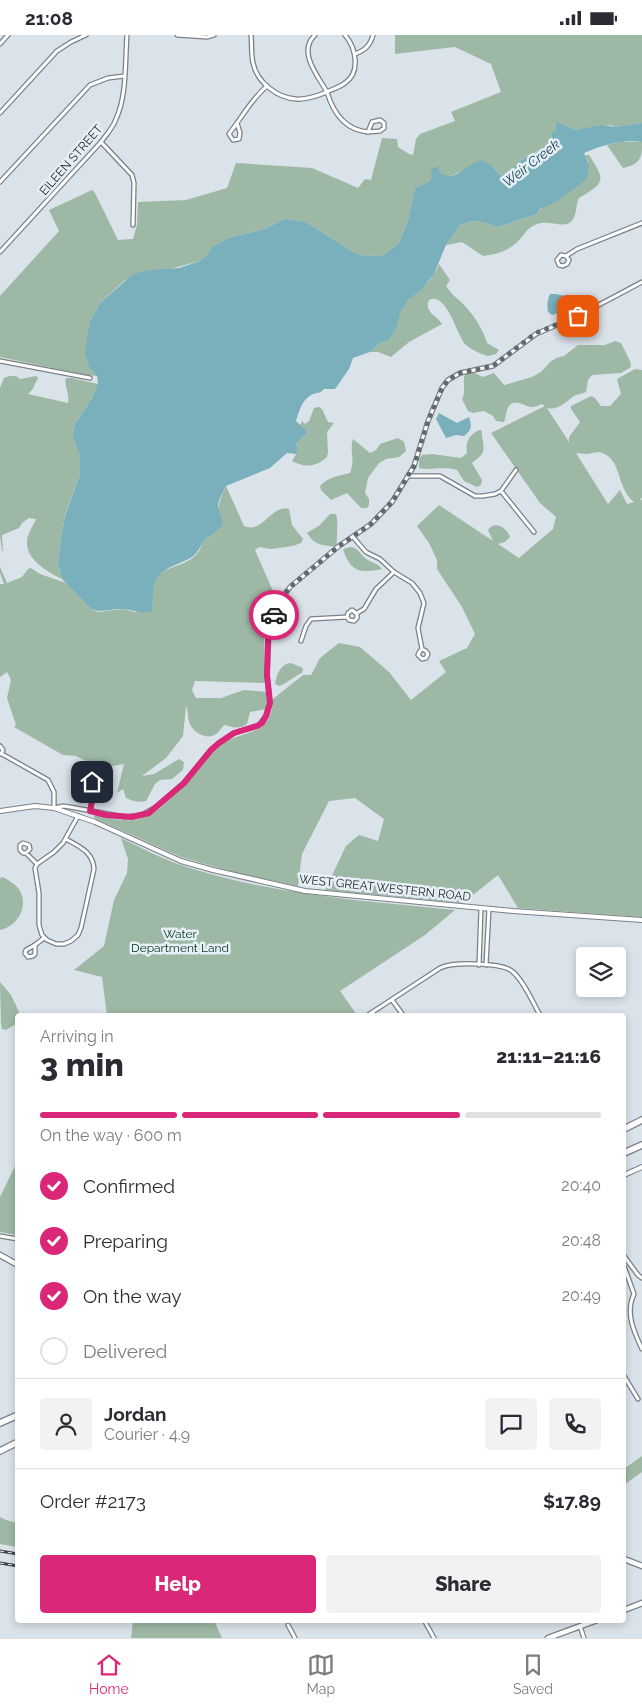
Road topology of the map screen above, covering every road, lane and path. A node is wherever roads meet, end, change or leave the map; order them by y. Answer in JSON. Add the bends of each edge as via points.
{"nodes":[{"id":1,"x":8,"y":35,"type":"edge"},
{"id":2,"x":86,"y":35,"type":"edge"},
{"id":3,"x":127,"y":35,"type":"edge"},
{"id":4,"x":177,"y":35,"type":"edge"},
{"id":5,"x":214,"y":35,"type":"edge"},
{"id":6,"x":251,"y":35,"type":"edge"},
{"id":7,"x":315,"y":35,"type":"edge"},
{"id":8,"x":345,"y":35,"type":"edge"},
{"id":9,"x":373,"y":35,"type":"edge"},
{"id":10,"x":0,"y":44,"type":"edge"},
{"id":11,"x":355,"y":54,"type":"junction"},
{"id":12,"x":124,"y":76,"type":"junction"},
{"id":13,"x":267,"y":86,"type":"junction"},
{"id":14,"x":326,"y":92,"type":"junction"},
{"id":15,"x":0,"y":113,"type":"edge"},
{"id":16,"x":237,"y":123,"type":"junction"},
{"id":17,"x":368,"y":132,"type":"junction"},
{"id":18,"x":100,"y":142,"type":"junction"},
{"id":19,"x":0,"y":182,"type":"edge"},
{"id":20,"x":642,"y":223,"type":"edge"},
{"id":21,"x":133,"y":225,"type":"dead end"},
{"id":22,"x":0,"y":251,"type":"edge"},
{"id":23,"x":566,"y":256,"type":"dead end"},
{"id":24,"x":642,"y":282,"type":"edge"},
{"id":25,"x":0,"y":361,"type":"edge"},
{"id":26,"x":90,"y":378,"type":"dead end"},
{"id":27,"x":516,"y":470,"type":"dead end"},
{"id":28,"x":409,"y":476,"type":"junction"},
{"id":29,"x":501,"y":491,"type":"junction"},
{"id":30,"x":534,"y":532,"type":"dead end"},
{"id":31,"x":353,"y":537,"type":"junction"},
{"id":32,"x":394,"y":572,"type":"junction"},
{"id":33,"x":357,"y":613,"type":"junction"},
{"id":34,"x":347,"y":617,"type":"junction"},
{"id":35,"x":302,"y":641,"type":"dead end"},
{"id":36,"x":422,"y":649,"type":"dead end"},
{"id":37,"x":0,"y":746,"type":"edge"},
{"id":38,"x":1,"y":754,"type":"edge"},
{"id":39,"x":94,"y":791,"type":"dead end"},
{"id":40,"x":54,"y":808,"type":"junction"},
{"id":41,"x":0,"y":811,"type":"edge"},
{"id":42,"x":90,"y":811,"type":"junction"},
{"id":43,"x":78,"y":816,"type":"junction"},
{"id":44,"x":66,"y":839,"type":"junction"},
{"id":45,"x":26,"y":853,"type":"dead end"},
{"id":46,"x":37,"y":864,"type":"junction"},
{"id":47,"x":481,"y":908,"type":"junction"},
{"id":48,"x":489,"y":909,"type":"junction"},
{"id":49,"x":642,"y":921,"type":"edge"},
{"id":50,"x":44,"y":938,"type":"junction"},
{"id":51,"x":35,"y":945,"type":"dead end"},
{"id":52,"x":479,"y":965,"type":"junction"},
{"id":53,"x":486,"y":965,"type":"junction"},
{"id":54,"x":392,"y":1000,"type":"junction"},
{"id":55,"x":371,"y":1013,"type":"edge"},
{"id":56,"x":402,"y":1013,"type":"edge"},
{"id":57,"x":539,"y":1013,"type":"edge"},
{"id":58,"x":642,"y":1120,"type":"edge"},
{"id":59,"x":626,"y":1128,"type":"edge"},
{"id":60,"x":642,"y":1145,"type":"edge"},
{"id":61,"x":626,"y":1152,"type":"edge"},
{"id":62,"x":642,"y":1167,"type":"edge"},
{"id":63,"x":626,"y":1174,"type":"edge"},
{"id":64,"x":0,"y":1236,"type":"edge"},
{"id":65,"x":15,"y":1238,"type":"edge"},
{"id":66,"x":0,"y":1255,"type":"edge"},
{"id":67,"x":626,"y":1259,"type":"edge"},
{"id":68,"x":15,"y":1263,"type":"edge"},
{"id":69,"x":626,"y":1272,"type":"edge"},
{"id":70,"x":642,"y":1278,"type":"edge"},
{"id":71,"x":642,"y":1349,"type":"edge"},
{"id":72,"x":626,"y":1379,"type":"edge"},
{"id":73,"x":638,"y":1399,"type":"dead end"},
{"id":74,"x":15,"y":1416,"type":"edge"},
{"id":75,"x":0,"y":1423,"type":"edge"},
{"id":76,"x":15,"y":1443,"type":"edge"},
{"id":77,"x":0,"y":1451,"type":"edge"},
{"id":78,"x":626,"y":1560,"type":"edge"},
{"id":79,"x":642,"y":1566,"type":"edge"},
{"id":80,"x":642,"y":1603,"type":"edge"},
{"id":81,"x":626,"y":1609,"type":"edge"},
{"id":82,"x":426,"y":1623,"type":"edge"},
{"id":83,"x":588,"y":1623,"type":"edge"},
{"id":84,"x":288,"y":1625,"type":"dead end"},
{"id":85,"x":580,"y":1626,"type":"junction"},
{"id":86,"x":295,"y":1638,"type":"edge"},
{"id":87,"x":434,"y":1638,"type":"edge"},
{"id":88,"x":548,"y":1638,"type":"edge"},
{"id":89,"x":584,"y":1638,"type":"edge"}],
"edges":[{"from":1,"to":10,"type":"street"},
{"from":2,"to":15,"type":"street","via":[[58,51]]},
{"from":3,"to":12,"type":"street","name":"EILEEN STREET"},
{"from":4,"to":5,"type":"street"},
{"from":6,"to":13,"type":"street","via":[[253,63]]},
{"from":7,"to":14,"type":"street","via":[[309,42],[308,56]]},
{"from":8,"to":11,"type":"street"},
{"from":9,"to":11,"type":"street","via":[[366,49]]},
{"from":11,"to":14,"type":"street","via":[[352,76]]},
{"from":12,"to":18,"type":"street","name":"EILEEN STREET","via":[[117,118]]},
{"from":12,"to":19,"type":"street","via":[[90,85]]},
{"from":13,"to":14,"type":"street","via":[[279,95],[296,99]]},
{"from":13,"to":16,"type":"street","via":[[249,104]]},
{"from":14,"to":17,"type":"street","via":[[340,118],[352,128]]},
{"from":16,"to":16,"type":"street","via":[[240,136],[233,140],[229,134]]},
{"from":17,"to":17,"type":"street","via":[[372,122],[380,120],[384,123],[380,131]]},
{"from":18,"to":21,"type":"street","via":[[132,175]]},
{"from":18,"to":22,"type":"street","name":"EILEEN STREET"},
{"from":20,"to":23,"type":"street"},
{"from":24,"to":28,"type":"street","via":[[536,333],[493,366],[460,373],[448,380],[425,429]]},
{"from":25,"to":26,"type":"street"},
{"from":27,"to":29,"type":"street"},
{"from":28,"to":29,"type":"street","via":[[443,477],[475,496]]},
{"from":28,"to":31,"type":"street","via":[[385,510]]},
{"from":29,"to":30,"type":"street"},
{"from":31,"to":32,"type":"street","via":[[362,549]]},
{"from":31,"to":42,"type":"street","via":[[290,587],[276,607],[268,639],[270,703],[262,723],[234,733],[219,743],[184,783],[149,813],[132,817]]},
{"from":32,"to":33,"type":"street","via":[[374,592],[364,609]]},
{"from":32,"to":36,"type":"street","via":[[412,583],[423,598],[418,628]]},
{"from":33,"to":34,"type":"street","via":[[350,611]]},
{"from":33,"to":34,"type":"street","via":[[354,621]]},
{"from":34,"to":35,"type":"street","via":[[311,619]]},
{"from":37,"to":38,"type":"street"},
{"from":38,"to":40,"type":"street","via":[[48,780],[54,792]]},
{"from":39,"to":42,"type":"street"},
{"from":40,"to":41,"type":"street","name":"WEST GREAT WESTERN ROAD","via":[[35,806]]},
{"from":40,"to":42,"type":"street","via":[[62,806]]},
{"from":40,"to":43,"type":"street","name":"WEST GREAT WESTERN ROAD"},
{"from":43,"to":44,"type":"street"},
{"from":43,"to":47,"type":"street","name":"WEST GREAT WESTERN ROAD","via":[[181,861],[245,878],[316,893]]},
{"from":44,"to":46,"type":"street"},
{"from":44,"to":50,"type":"street","via":[[91,857],[93,877],[78,935],[61,944]]},
{"from":45,"to":46,"type":"street"},
{"from":46,"to":50,"type":"street","via":[[39,923]]},
{"from":47,"to":48,"type":"street","name":"WEST GREAT WESTERN ROAD"},
{"from":47,"to":52,"type":"street"},
{"from":48,"to":49,"type":"street","name":"WEST GREAT WESTERN ROAD"},
{"from":48,"to":53,"type":"street"},
{"from":50,"to":51,"type":"street"},
{"from":52,"to":53,"type":"street"},
{"from":52,"to":54,"type":"street","via":[[444,966]]},
{"from":53,"to":57,"type":"street","via":[[514,972]]},
{"from":54,"to":55,"type":"street"},
{"from":54,"to":56,"type":"street"},
{"from":58,"to":59,"type":"highway"},
{"from":60,"to":61,"type":"highway"},
{"from":62,"to":63,"type":"street"},
{"from":64,"to":65,"type":"street"},
{"from":66,"to":68,"type":"main road"},
{"from":67,"to":70,"type":"street"},
{"from":69,"to":71,"type":"street","via":[[634,1294],[631,1321]]},
{"from":72,"to":73,"type":"street"},
{"from":74,"to":75,"type":"highway"},
{"from":76,"to":77,"type":"highway"},
{"from":78,"to":79,"type":"main road"},
{"from":80,"to":81,"type":"main road"},
{"from":82,"to":87,"type":"street"},
{"from":83,"to":85,"type":"main road"},
{"from":84,"to":86,"type":"street"},
{"from":85,"to":88,"type":"main road"},
{"from":85,"to":89,"type":"street"}]}
